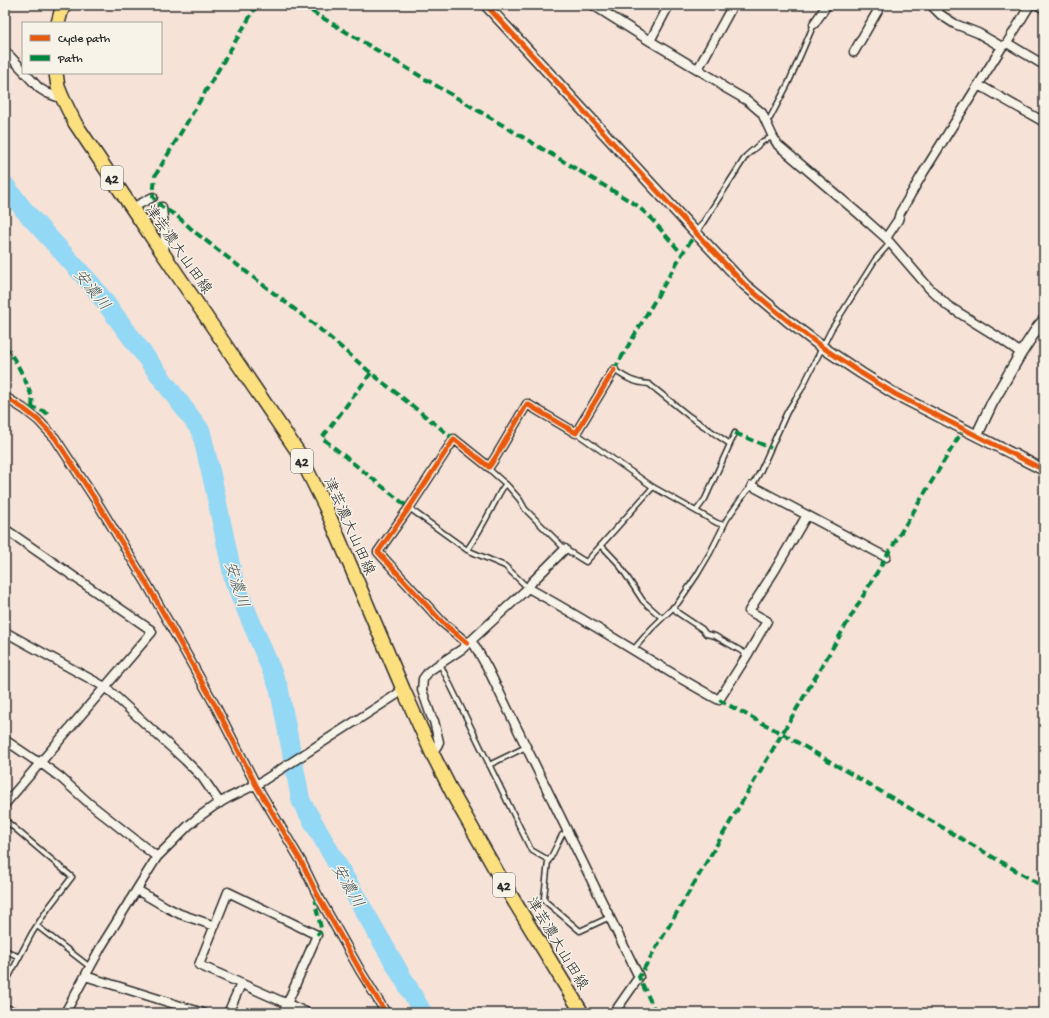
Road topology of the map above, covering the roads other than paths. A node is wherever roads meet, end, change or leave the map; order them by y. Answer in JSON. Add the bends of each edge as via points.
{"nodes":[{"id":1,"x":64,"y":5,"type":"edge"},
{"id":2,"x":486,"y":5,"type":"edge"},
{"id":3,"x":593,"y":5,"type":"edge"},
{"id":4,"x":669,"y":5,"type":"edge"},
{"id":5,"x":733,"y":5,"type":"edge"},
{"id":6,"x":827,"y":5,"type":"edge"},
{"id":7,"x":881,"y":5,"type":"edge"},
{"id":8,"x":931,"y":5,"type":"edge"},
{"id":9,"x":1030,"y":5,"type":"edge"},
{"id":10,"x":1038,"y":5,"type":"edge"},
{"id":11,"x":1044,"y":9,"type":"edge"},
{"id":12,"x":58,"y":22,"type":"edge"},
{"id":13,"x":814,"y":24,"type":"joint"},
{"id":14,"x":650,"y":41,"type":"junction"},
{"id":15,"x":1005,"y":45,"type":"junction"},
{"id":16,"x":5,"y":51,"type":"edge"},
{"id":17,"x":854,"y":52,"type":"dead end"},
{"id":18,"x":1044,"y":66,"type":"edge"},
{"id":19,"x":22,"y":69,"type":"edge"},
{"id":20,"x":698,"y":69,"type":"junction"},
{"id":21,"x":27,"y":74,"type":"edge"},
{"id":22,"x":56,"y":74,"type":"edge"},
{"id":23,"x":979,"y":85,"type":"junction"},
{"id":24,"x":63,"y":99,"type":"junction"},
{"id":25,"x":765,"y":121,"type":"junction"},
{"id":26,"x":1044,"y":122,"type":"edge"},
{"id":27,"x":772,"y":137,"type":"junction"},
{"id":28,"x":154,"y":197,"type":"dead end"},
{"id":29,"x":162,"y":207,"type":"dead end"},
{"id":30,"x":132,"y":208,"type":"junction"},
{"id":31,"x":696,"y":233,"type":"junction"},
{"id":32,"x":888,"y":240,"type":"junction"},
{"id":33,"x":164,"y":254,"type":"junction"},
{"id":34,"x":1042,"y":326,"type":"edge"},
{"id":35,"x":822,"y":347,"type":"junction"},
{"id":36,"x":1021,"y":353,"type":"junction"},
{"id":37,"x":614,"y":370,"type":"joint"},
{"id":38,"x":5,"y":397,"type":"edge"},
{"id":39,"x":576,"y":433,"type":"junction"},
{"id":40,"x":735,"y":433,"type":"dead end"},
{"id":41,"x":977,"y":435,"type":"junction"},
{"id":42,"x":730,"y":444,"type":"junction"},
{"id":43,"x":489,"y":467,"type":"junction"},
{"id":44,"x":1044,"y":470,"type":"edge"},
{"id":45,"x":506,"y":484,"type":"junction"},
{"id":46,"x":752,"y":486,"type":"junction"},
{"id":47,"x":653,"y":487,"type":"junction"},
{"id":48,"x":409,"y":508,"type":"junction"},
{"id":49,"x":696,"y":511,"type":"junction"},
{"id":50,"x":807,"y":515,"type":"junction"},
{"id":51,"x":724,"y":525,"type":"junction"},
{"id":52,"x":5,"y":529,"type":"edge"},
{"id":53,"x":601,"y":545,"type":"junction"},
{"id":54,"x":565,"y":549,"type":"junction"},
{"id":55,"x":467,"y":550,"type":"junction"},
{"id":56,"x":886,"y":558,"type":"dead end"},
{"id":57,"x":528,"y":588,"type":"junction"},
{"id":58,"x":673,"y":607,"type":"junction"},
{"id":59,"x":662,"y":618,"type":"junction"},
{"id":60,"x":5,"y":632,"type":"edge"},
{"id":61,"x":469,"y":642,"type":"junction"},
{"id":62,"x":633,"y":650,"type":"junction"},
{"id":63,"x":747,"y":656,"type":"junction"},
{"id":64,"x":440,"y":664,"type":"junction"},
{"id":65,"x":105,"y":687,"type":"junction"},
{"id":66,"x":399,"y":692,"type":"junction"},
{"id":67,"x":5,"y":740,"type":"edge"},
{"id":68,"x":526,"y":747,"type":"junction"},
{"id":69,"x":432,"y":753,"type":"junction"},
{"id":70,"x":41,"y":763,"type":"junction"},
{"id":71,"x":489,"y":765,"type":"junction"},
{"id":72,"x":259,"y":784,"type":"junction"},
{"id":73,"x":220,"y":803,"type":"junction"},
{"id":74,"x":5,"y":804,"type":"edge"},
{"id":75,"x":5,"y":820,"type":"edge"},
{"id":76,"x":568,"y":832,"type":"junction"},
{"id":77,"x":157,"y":857,"type":"junction"},
{"id":78,"x":548,"y":861,"type":"junction"},
{"id":79,"x":136,"y":890,"type":"junction"},
{"id":80,"x":610,"y":918,"type":"junction"},
{"id":81,"x":37,"y":926,"type":"junction"},
{"id":82,"x":215,"y":926,"type":"junction"},
{"id":83,"x":5,"y":950,"type":"edge"},
{"id":84,"x":19,"y":957,"type":"junction"},
{"id":85,"x":90,"y":967,"type":"junction"},
{"id":86,"x":85,"y":976,"type":"junction"},
{"id":87,"x":5,"y":984,"type":"edge"},
{"id":88,"x":241,"y":984,"type":"junction"},
{"id":89,"x":287,"y":1004,"type":"junction"},
{"id":90,"x":5,"y":1009,"type":"edge"},
{"id":91,"x":17,"y":1013,"type":"edge"},
{"id":92,"x":65,"y":1013,"type":"edge"},
{"id":93,"x":203,"y":1013,"type":"edge"},
{"id":94,"x":228,"y":1013,"type":"edge"},
{"id":95,"x":283,"y":1013,"type":"edge"},
{"id":96,"x":308,"y":1013,"type":"edge"},
{"id":97,"x":386,"y":1013,"type":"edge"},
{"id":98,"x":582,"y":1013,"type":"edge"},
{"id":99,"x":614,"y":1013,"type":"edge"}],
"edges":[{"from":1,"to":12,"type":"main road"},
{"from":2,"to":31,"type":"street"},
{"from":3,"to":14,"type":"street"},
{"from":4,"to":14,"type":"street"},
{"from":5,"to":20,"type":"street"},
{"from":6,"to":13,"type":"street"},
{"from":7,"to":17,"type":"street"},
{"from":8,"to":15,"type":"street","via":[[955,24]]},
{"from":9,"to":15,"type":"street"},
{"from":10,"to":11,"type":"street"},
{"from":13,"to":25,"type":"lane","via":[[788,84],[770,118]]},
{"from":14,"to":20,"type":"street"},
{"from":15,"to":18,"type":"street"},
{"from":15,"to":23,"type":"street"},
{"from":16,"to":19,"type":"street"},
{"from":20,"to":25,"type":"street","via":[[755,106]]},
{"from":21,"to":24,"type":"street","via":[[47,93]]},
{"from":22,"to":24,"type":"main road","name":"津芸濃大山田線","number":"42"},
{"from":23,"to":26,"type":"street"},
{"from":23,"to":32,"type":"street","via":[[923,172]]},
{"from":24,"to":30,"type":"main road","name":"津芸濃大山田線","number":"42"},
{"from":25,"to":27,"type":"street"},
{"from":27,"to":31,"type":"lane","via":[[763,141],[746,156]]},
{"from":27,"to":32,"type":"street"},
{"from":28,"to":30,"type":"street"},
{"from":29,"to":33,"type":"street"},
{"from":30,"to":33,"type":"main road","name":"津芸濃大山田線","number":"42"},
{"from":31,"to":35,"type":"street","via":[[745,285]]},
{"from":32,"to":35,"type":"lane","via":[[830,330]]},
{"from":32,"to":36,"type":"street","via":[[948,306]]},
{"from":33,"to":66,"type":"main road","name":"津芸濃大山田線","number":"42","via":[[298,452],[325,506]]},
{"from":34,"to":36,"type":"street"},
{"from":35,"to":41,"type":"street","via":[[895,394]]},
{"from":35,"to":46,"type":"lane","via":[[787,412]]},
{"from":36,"to":41,"type":"street"},
{"from":37,"to":39,"type":"street"},
{"from":37,"to":42,"type":"lane","via":[[630,380],[649,384]]},
{"from":38,"to":72,"type":"street","via":[[38,420],[62,448],[147,584]]},
{"from":39,"to":43,"type":"street","via":[[527,404]]},
{"from":39,"to":47,"type":"lane"},
{"from":40,"to":42,"type":"lane"},
{"from":41,"to":44,"type":"street"},
{"from":42,"to":49,"type":"lane","via":[[705,498]]},
{"from":43,"to":45,"type":"lane","via":[[490,471]]},
{"from":43,"to":48,"type":"street","via":[[454,439]]},
{"from":45,"to":54,"type":"lane","via":[[525,509]]},
{"from":45,"to":55,"type":"lane"},
{"from":46,"to":50,"type":"street"},
{"from":46,"to":51,"type":"lane"},
{"from":47,"to":49,"type":"lane"},
{"from":47,"to":53,"type":"lane"},
{"from":48,"to":55,"type":"lane"},
{"from":48,"to":61,"type":"street","via":[[378,552],[442,622]]},
{"from":49,"to":51,"type":"lane"},
{"from":50,"to":56,"type":"street"},
{"from":50,"to":63,"type":"street","via":[[748,611],[767,621]]},
{"from":51,"to":58,"type":"lane","via":[[707,559]]},
{"from":52,"to":65,"type":"street","via":[[151,630],[152,632]]},
{"from":53,"to":54,"type":"lane","via":[[586,562]]},
{"from":53,"to":59,"type":"lane","via":[[618,563],[643,601]]},
{"from":54,"to":57,"type":"street"},
{"from":55,"to":57,"type":"lane","via":[[505,566]]},
{"from":57,"to":61,"type":"street"},
{"from":57,"to":62,"type":"street"},
{"from":58,"to":59,"type":"lane"},
{"from":58,"to":63,"type":"lane","via":[[706,634],[715,636]]},
{"from":59,"to":62,"type":"lane"},
{"from":60,"to":65,"type":"street"},
{"from":61,"to":64,"type":"street"},
{"from":61,"to":68,"type":"street","via":[[475,646],[487,667]]},
{"from":62,"to":63,"type":"street","via":[[719,700]]},
{"from":64,"to":69,"type":"street","via":[[429,671],[422,690],[439,742]]},
{"from":64,"to":71,"type":"lane"},
{"from":65,"to":70,"type":"street"},
{"from":65,"to":73,"type":"street","via":[[202,777]]},
{"from":66,"to":69,"type":"main road","name":"津芸濃大山田線","number":"42"},
{"from":66,"to":72,"type":"street"},
{"from":67,"to":70,"type":"street"},
{"from":68,"to":71,"type":"lane"},
{"from":68,"to":76,"type":"street"},
{"from":69,"to":98,"type":"main road","name":"津芸濃大山田線","number":"42","via":[[502,881]]},
{"from":70,"to":74,"type":"street"},
{"from":70,"to":77,"type":"street"},
{"from":71,"to":78,"type":"lane","via":[[531,850]]},
{"from":72,"to":73,"type":"street"},
{"from":72,"to":97,"type":"street","via":[[317,894]]},
{"from":73,"to":77,"type":"street","via":[[188,826]]},
{"from":75,"to":81,"type":"lane","via":[[72,877]]},
{"from":76,"to":78,"type":"lane","via":[[562,835]]},
{"from":76,"to":80,"type":"street"},
{"from":77,"to":79,"type":"street"},
{"from":78,"to":80,"type":"lane","via":[[544,898],[547,904],[580,931]]},
{"from":79,"to":82,"type":"street","via":[[180,914]]},
{"from":79,"to":85,"type":"street"},
{"from":80,"to":99,"type":"street","via":[[639,977]]},
{"from":81,"to":84,"type":"lane"},
{"from":81,"to":85,"type":"lane"},
{"from":82,"to":88,"type":"street","via":[[199,965]]},
{"from":82,"to":89,"type":"street","via":[[228,892],[317,934]]},
{"from":83,"to":84,"type":"lane"},
{"from":84,"to":87,"type":"lane"},
{"from":85,"to":86,"type":"street"},
{"from":86,"to":92,"type":"street"},
{"from":86,"to":93,"type":"street"},
{"from":88,"to":89,"type":"street"},
{"from":88,"to":94,"type":"street"},
{"from":89,"to":95,"type":"street"},
{"from":89,"to":96,"type":"street"},
{"from":90,"to":91,"type":"street"}]}
